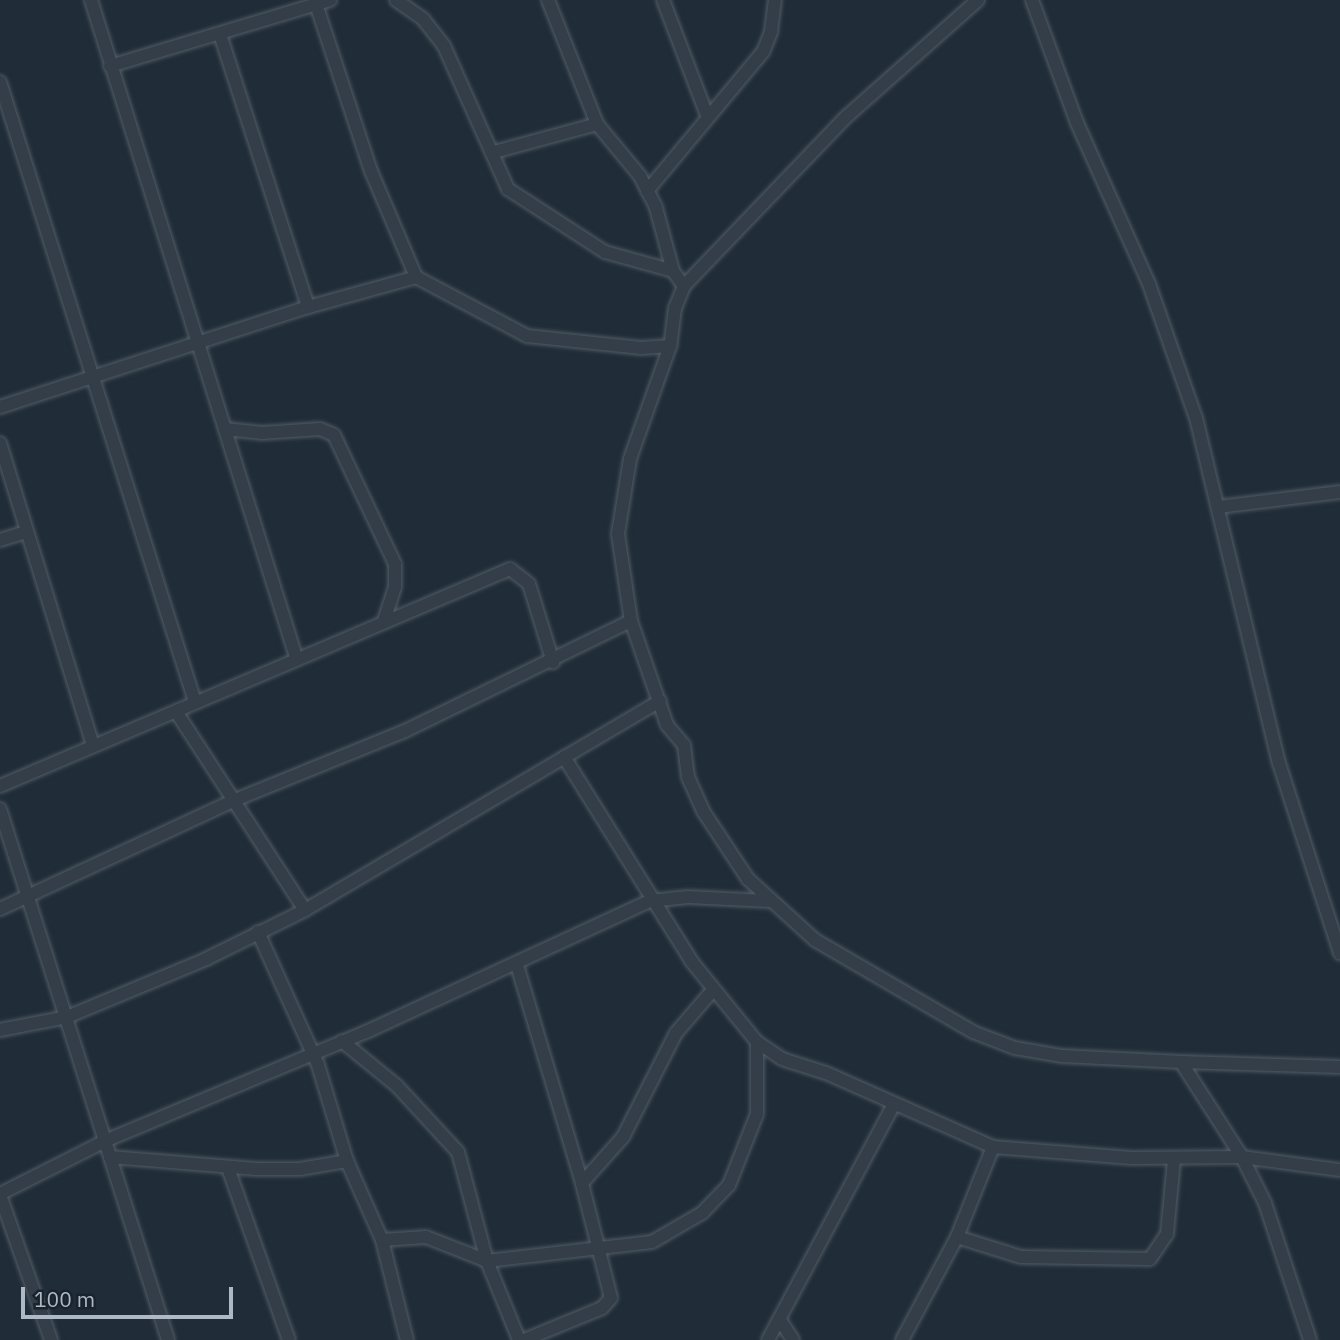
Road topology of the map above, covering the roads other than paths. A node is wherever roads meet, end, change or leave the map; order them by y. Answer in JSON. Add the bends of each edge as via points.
{"nodes":[{"id":1,"x":91,"y":0,"type":"edge"},
{"id":2,"x":330,"y":0,"type":"edge"},
{"id":3,"x":396,"y":0,"type":"edge"},
{"id":4,"x":548,"y":0,"type":"edge"},
{"id":5,"x":663,"y":0,"type":"edge"},
{"id":6,"x":775,"y":0,"type":"edge"},
{"id":7,"x":978,"y":0,"type":"edge"},
{"id":8,"x":1032,"y":0,"type":"edge"},
{"id":9,"x":316,"y":4,"type":"junction"},
{"id":10,"x":220,"y":34,"type":"junction"},
{"id":11,"x":110,"y":66,"type":"junction"},
{"id":12,"x":0,"y":82,"type":"edge"},
{"id":13,"x":707,"y":115,"type":"junction"},
{"id":14,"x":597,"y":124,"type":"junction"},
{"id":15,"x":494,"y":152,"type":"junction"},
{"id":16,"x":647,"y":191,"type":"junction"},
{"id":17,"x":673,"y":271,"type":"junction"},
{"id":18,"x":416,"y":277,"type":"junction"},
{"id":19,"x":684,"y":286,"type":"junction"},
{"id":20,"x":308,"y":307,"type":"junction"},
{"id":21,"x":198,"y":346,"type":"junction"},
{"id":22,"x":670,"y":346,"type":"junction"},
{"id":23,"x":93,"y":379,"type":"junction"},
{"id":24,"x":0,"y":407,"type":"edge"},
{"id":25,"x":225,"y":429,"type":"junction"},
{"id":26,"x":0,"y":443,"type":"edge"},
{"id":27,"x":1340,"y":492,"type":"edge"},
{"id":28,"x":1218,"y":507,"type":"junction"},
{"id":29,"x":27,"y":532,"type":"junction"},
{"id":30,"x":0,"y":540,"type":"edge"},
{"id":31,"x":384,"y":621,"type":"junction"},
{"id":32,"x":631,"y":621,"type":"junction"},
{"id":33,"x":296,"y":657,"type":"junction"},
{"id":34,"x":553,"y":662,"type":"junction"},
{"id":35,"x":660,"y":701,"type":"junction"},
{"id":36,"x":195,"y":702,"type":"junction"},
{"id":37,"x":177,"y":713,"type":"junction"},
{"id":38,"x":93,"y":745,"type":"junction"},
{"id":39,"x":564,"y":757,"type":"junction"},
{"id":40,"x":0,"y":786,"type":"edge"},
{"id":41,"x":235,"y":800,"type":"junction"},
{"id":42,"x":0,"y":809,"type":"edge"},
{"id":43,"x":27,"y":898,"type":"junction"},
{"id":44,"x":650,"y":901,"type":"junction"},
{"id":45,"x":768,"y":901,"type":"junction"},
{"id":46,"x":0,"y":909,"type":"edge"},
{"id":47,"x":305,"y":910,"type":"junction"},
{"id":48,"x":258,"y":932,"type":"junction"},
{"id":49,"x":1340,"y":953,"type":"edge"},
{"id":50,"x":517,"y":965,"type":"junction"},
{"id":51,"x":713,"y":990,"type":"junction"},
{"id":52,"x":67,"y":1017,"type":"junction"},
{"id":53,"x":0,"y":1030,"type":"edge"},
{"id":54,"x":342,"y":1041,"type":"junction"},
{"id":55,"x":757,"y":1042,"type":"junction"},
{"id":56,"x":312,"y":1051,"type":"junction"},
{"id":57,"x":1181,"y":1062,"type":"junction"},
{"id":58,"x":1340,"y":1067,"type":"edge"},
{"id":59,"x":894,"y":1104,"type":"junction"},
{"id":60,"x":105,"y":1141,"type":"junction"},
{"id":61,"x":993,"y":1147,"type":"junction"},
{"id":62,"x":110,"y":1157,"type":"junction"},
{"id":63,"x":1242,"y":1157,"type":"junction"},
{"id":64,"x":1174,"y":1160,"type":"junction"},
{"id":65,"x":347,"y":1161,"type":"junction"},
{"id":66,"x":228,"y":1168,"type":"junction"},
{"id":67,"x":1340,"y":1170,"type":"edge"},
{"id":68,"x":582,"y":1183,"type":"junction"},
{"id":69,"x":0,"y":1195,"type":"edge"},
{"id":70,"x":957,"y":1237,"type":"junction"},
{"id":71,"x":382,"y":1240,"type":"junction"},
{"id":72,"x":598,"y":1247,"type":"junction"},
{"id":73,"x":487,"y":1261,"type":"junction"},
{"id":74,"x":780,"y":1320,"type":"junction"},
{"id":75,"x":906,"y":1339,"type":"edge"},
{"id":76,"x":51,"y":1340,"type":"edge"},
{"id":77,"x":168,"y":1340,"type":"edge"},
{"id":78,"x":289,"y":1340,"type":"edge"},
{"id":79,"x":407,"y":1340,"type":"edge"},
{"id":80,"x":519,"y":1340,"type":"edge"},
{"id":81,"x":524,"y":1340,"type":"edge"},
{"id":82,"x":768,"y":1340,"type":"edge"},
{"id":83,"x":793,"y":1340,"type":"edge"},
{"id":84,"x":1310,"y":1340,"type":"edge"}],
"edges":[{"from":1,"to":11,"type":"street"},
{"from":2,"to":9,"type":"street"},
{"from":3,"to":15,"type":"street","via":[[436,32]]},
{"from":4,"to":14,"type":"street"},
{"from":5,"to":13,"type":"street"},
{"from":6,"to":13,"type":"street","via":[[763,52]]},
{"from":7,"to":19,"type":"street","via":[[846,117]]},
{"from":8,"to":28,"type":"street","via":[[1077,123],[1149,284],[1196,418]]},
{"from":9,"to":10,"type":"street"},
{"from":9,"to":18,"type":"street","via":[[371,171]]},
{"from":10,"to":11,"type":"street"},
{"from":10,"to":20,"type":"street"},
{"from":11,"to":21,"type":"street"},
{"from":12,"to":23,"type":"street"},
{"from":13,"to":16,"type":"street"},
{"from":14,"to":15,"type":"street"},
{"from":14,"to":16,"type":"street","via":[[618,146]]},
{"from":15,"to":17,"type":"street","via":[[505,183],[515,194],[604,251]]},
{"from":16,"to":17,"type":"street"},
{"from":17,"to":19,"type":"street"},
{"from":18,"to":20,"type":"street"},
{"from":18,"to":22,"type":"street","via":[[527,336],[641,348]]},
{"from":19,"to":22,"type":"street","via":[[675,308]]},
{"from":20,"to":21,"type":"street"},
{"from":21,"to":23,"type":"street"},
{"from":21,"to":25,"type":"street"},
{"from":22,"to":32,"type":"street","via":[[630,459],[618,534]]},
{"from":23,"to":24,"type":"street"},
{"from":23,"to":36,"type":"street"},
{"from":25,"to":31,"type":"street","via":[[261,433],[320,429],[334,436],[395,564],[397,575]]},
{"from":25,"to":33,"type":"street"},
{"from":26,"to":29,"type":"street"},
{"from":27,"to":28,"type":"street"},
{"from":28,"to":49,"type":"street","via":[[1279,764]]},
{"from":29,"to":30,"type":"street"},
{"from":29,"to":38,"type":"street"},
{"from":31,"to":33,"type":"street"},
{"from":31,"to":34,"type":"street","via":[[510,569],[529,583]]},
{"from":32,"to":34,"type":"street"},
{"from":32,"to":35,"type":"street"},
{"from":33,"to":36,"type":"street"},
{"from":34,"to":41,"type":"street","via":[[404,731]]},
{"from":35,"to":39,"type":"street"},
{"from":35,"to":45,"type":"street","via":[[667,725],[684,745],[688,777],[703,811]]},
{"from":36,"to":37,"type":"street"},
{"from":37,"to":38,"type":"street"},
{"from":37,"to":41,"type":"street"},
{"from":38,"to":40,"type":"street"},
{"from":39,"to":44,"type":"street"},
{"from":39,"to":47,"type":"street"},
{"from":41,"to":43,"type":"street"},
{"from":41,"to":47,"type":"street"},
{"from":42,"to":43,"type":"street"},
{"from":43,"to":46,"type":"street"},
{"from":43,"to":52,"type":"street"},
{"from":44,"to":45,"type":"street","via":[[688,897]]},
{"from":44,"to":50,"type":"street"},
{"from":44,"to":51,"type":"street"},
{"from":45,"to":57,"type":"street","via":[[815,940],[973,1032],[1015,1048],[1062,1056]]},
{"from":47,"to":48,"type":"street"},
{"from":48,"to":52,"type":"street","via":[[206,959]]},
{"from":48,"to":56,"type":"street"},
{"from":50,"to":54,"type":"street"},
{"from":50,"to":68,"type":"street"},
{"from":51,"to":55,"type":"street"},
{"from":51,"to":68,"type":"street","via":[[676,1033],[623,1137]]},
{"from":52,"to":53,"type":"street"},
{"from":52,"to":60,"type":"street"},
{"from":54,"to":56,"type":"street"},
{"from":54,"to":73,"type":"street","via":[[397,1086],[458,1152]]},
{"from":55,"to":59,"type":"street","via":[[782,1059]]},
{"from":55,"to":72,"type":"street","via":[[757,1114],[729,1185],[702,1213],[652,1242]]},
{"from":56,"to":60,"type":"street","via":[[209,1100]]},
{"from":56,"to":65,"type":"street"},
{"from":57,"to":58,"type":"street"},
{"from":57,"to":63,"type":"street"},
{"from":59,"to":61,"type":"street"},
{"from":59,"to":74,"type":"street"},
{"from":60,"to":62,"type":"street"},
{"from":60,"to":69,"type":"street"},
{"from":61,"to":64,"type":"street"},
{"from":61,"to":70,"type":"street"},
{"from":62,"to":66,"type":"street"},
{"from":62,"to":77,"type":"street"},
{"from":63,"to":64,"type":"street","via":[[1198,1155]]},
{"from":63,"to":67,"type":"street"},
{"from":63,"to":84,"type":"street","via":[[1265,1203]]},
{"from":64,"to":70,"type":"street","via":[[1167,1234],[1150,1259],[1021,1257]]},
{"from":65,"to":66,"type":"street","via":[[300,1169]]},
{"from":65,"to":71,"type":"street"},
{"from":66,"to":78,"type":"street"},
{"from":68,"to":72,"type":"street"},
{"from":69,"to":76,"type":"street"},
{"from":70,"to":75,"type":"street"},
{"from":71,"to":73,"type":"street","via":[[426,1237]]},
{"from":71,"to":79,"type":"street"},
{"from":72,"to":73,"type":"street"},
{"from":72,"to":81,"type":"street","via":[[611,1298],[602,1307]]},
{"from":73,"to":80,"type":"street"},
{"from":74,"to":82,"type":"street"},
{"from":74,"to":83,"type":"street"}]}
